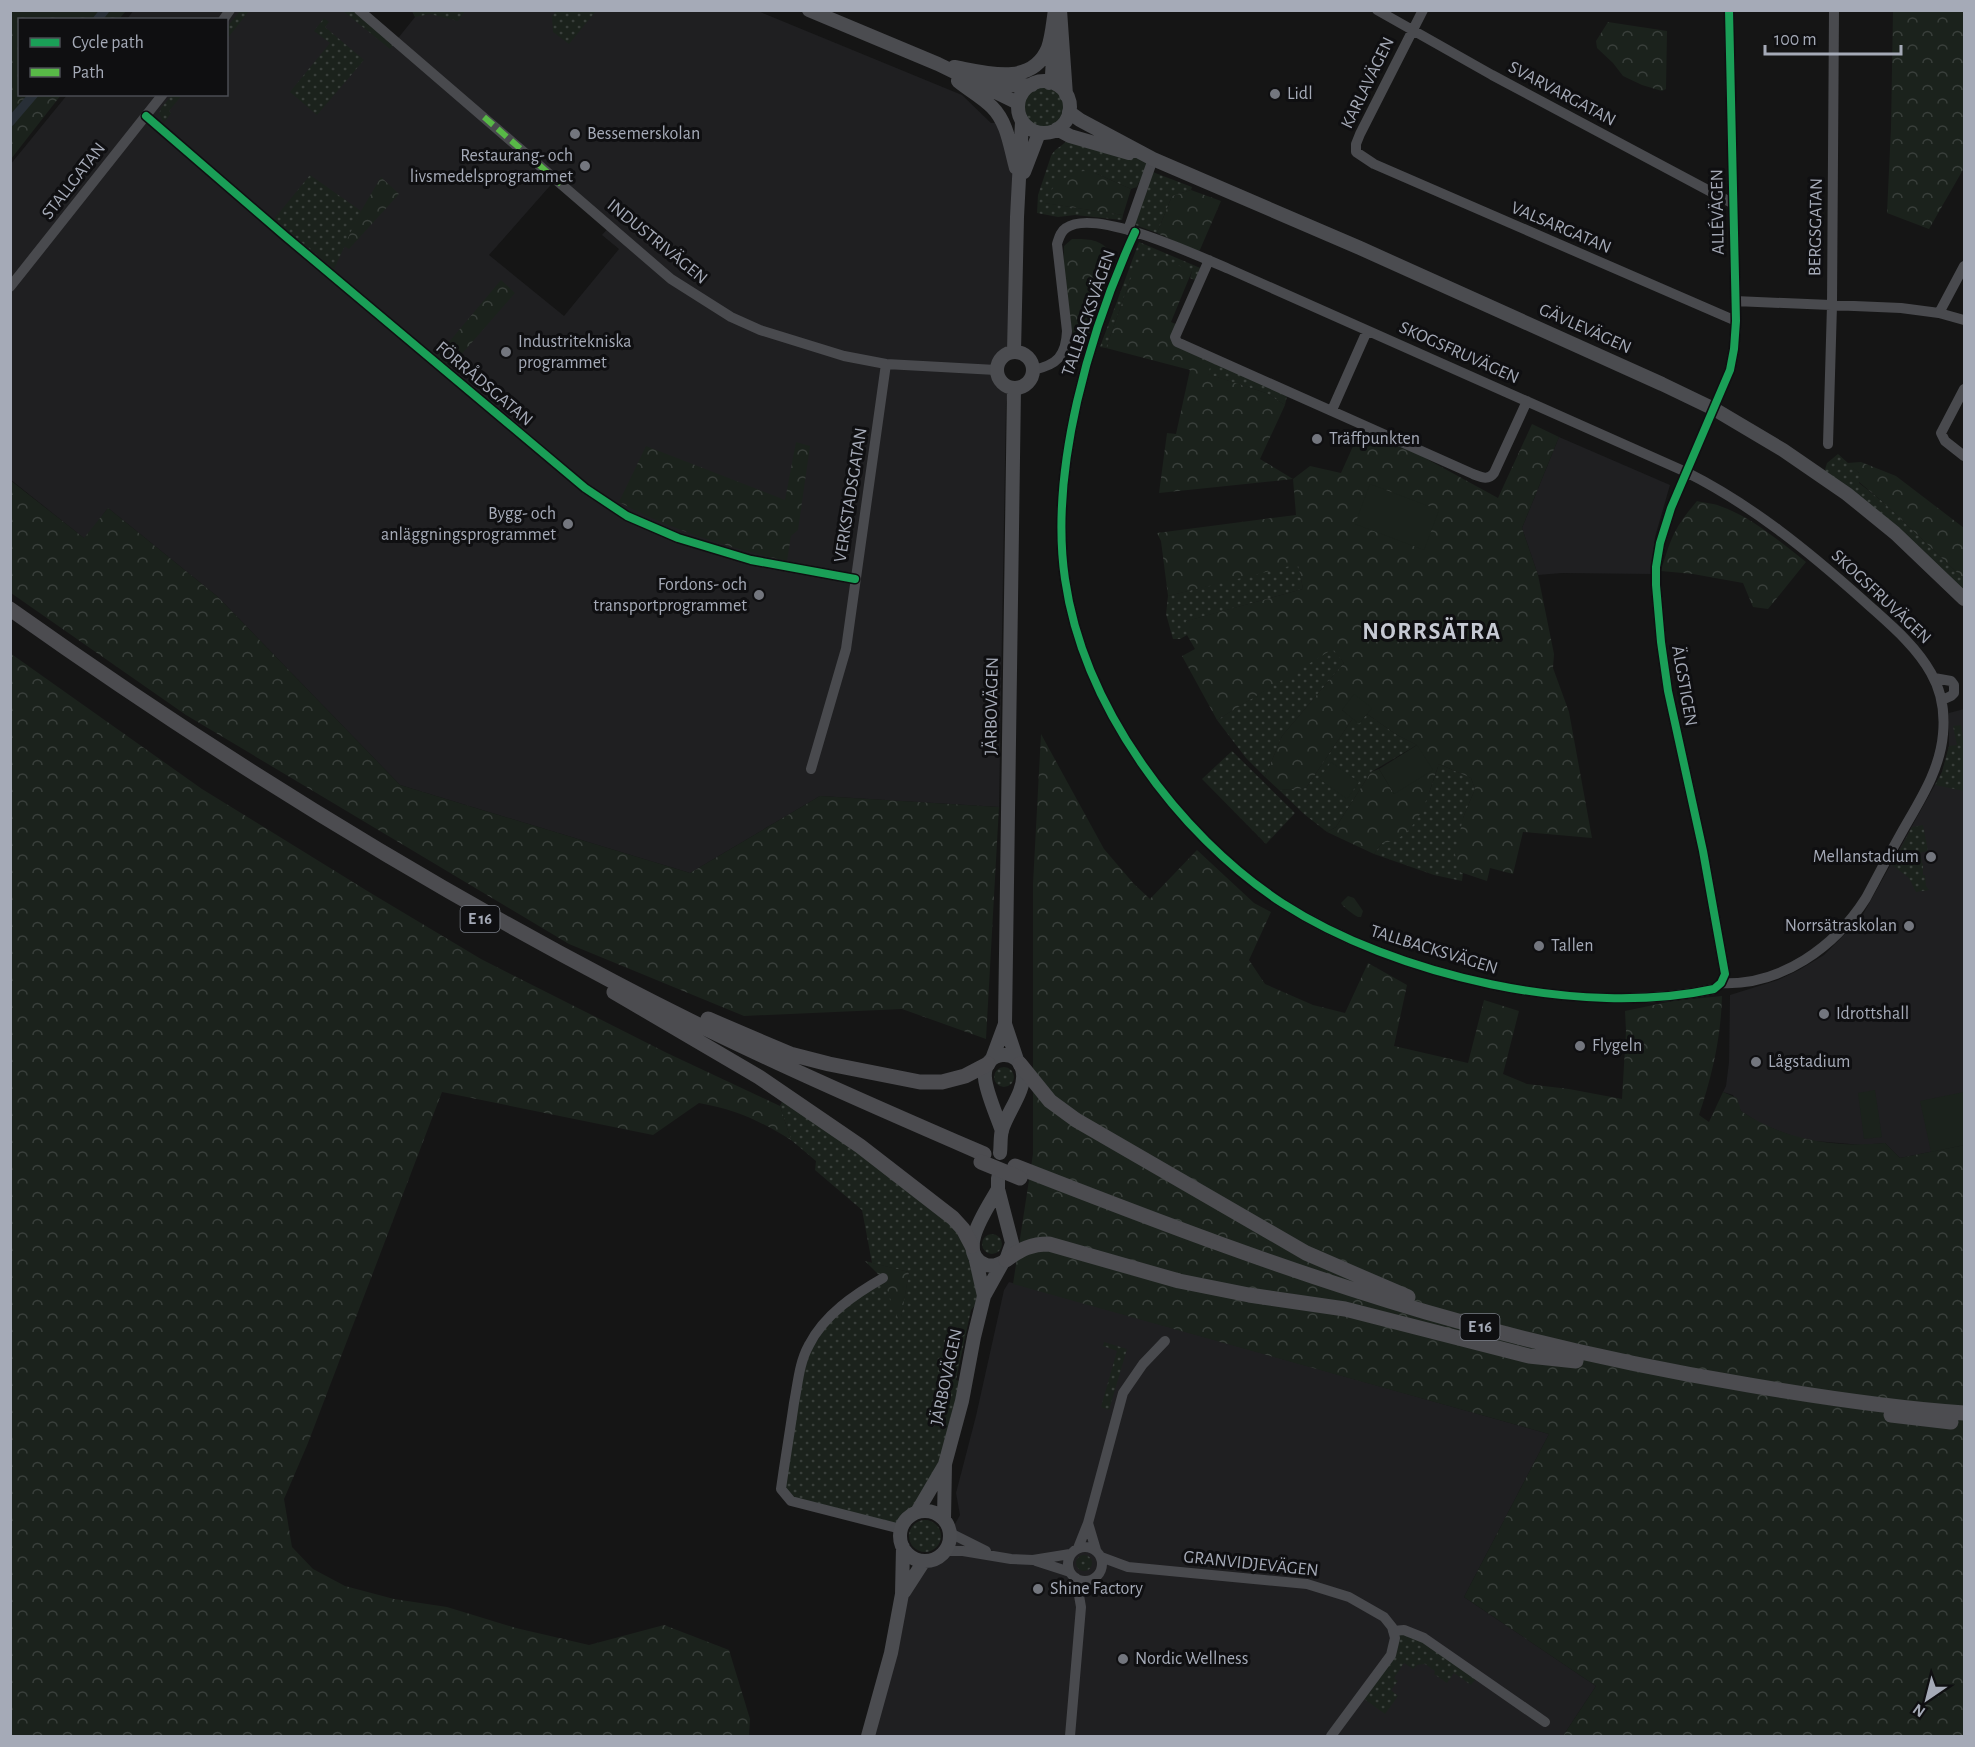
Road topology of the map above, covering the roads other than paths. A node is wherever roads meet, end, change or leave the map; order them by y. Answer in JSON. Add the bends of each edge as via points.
{"nodes":[{"id":1,"x":359,"y":10,"type":"edge"},
{"id":2,"x":808,"y":10,"type":"edge"},
{"id":3,"x":1057,"y":10,"type":"edge"},
{"id":4,"x":1377,"y":10,"type":"edge"},
{"id":5,"x":1423,"y":10,"type":"edge"},
{"id":6,"x":1729,"y":10,"type":"edge"},
{"id":7,"x":1834,"y":10,"type":"edge"},
{"id":8,"x":1413,"y":30,"type":"junction"},
{"id":9,"x":938,"y":64,"type":"junction"},
{"id":10,"x":1049,"y":82,"type":"junction"},
{"id":11,"x":1032,"y":85,"type":"junction"},
{"id":12,"x":1066,"y":95,"type":"junction"},
{"id":13,"x":161,"y":96,"type":"edge"},
{"id":14,"x":1018,"y":104,"type":"junction"},
{"id":15,"x":1069,"y":112,"type":"junction"},
{"id":16,"x":146,"y":116,"type":"junction"},
{"id":17,"x":1023,"y":122,"type":"junction"},
{"id":18,"x":1057,"y":129,"type":"junction"},
{"id":19,"x":1039,"y":133,"type":"junction"},
{"id":20,"x":1154,"y":159,"type":"junction"},
{"id":21,"x":1374,"y":164,"type":"joint"},
{"id":22,"x":1019,"y":182,"type":"junction"},
{"id":23,"x":1732,"y":203,"type":"junction"},
{"id":24,"x":1132,"y":231,"type":"junction"},
{"id":25,"x":1209,"y":260,"type":"junction"},
{"id":26,"x":1965,"y":266,"type":"edge"},
{"id":27,"x":10,"y":287,"type":"edge"},
{"id":28,"x":1735,"y":301,"type":"junction"},
{"id":29,"x":1832,"y":304,"type":"junction"},
{"id":30,"x":1939,"y":313,"type":"junction"},
{"id":31,"x":1736,"y":321,"type":"junction"},
{"id":32,"x":1965,"y":321,"type":"edge"},
{"id":33,"x":1367,"y":331,"type":"junction"},
{"id":34,"x":1014,"y":352,"type":"junction"},
{"id":35,"x":886,"y":364,"type":"junction"},
{"id":36,"x":996,"y":370,"type":"junction"},
{"id":37,"x":1033,"y":370,"type":"junction"},
{"id":38,"x":1014,"y":388,"type":"junction"},
{"id":39,"x":1965,"y":389,"type":"edge"},
{"id":40,"x":1527,"y":401,"type":"junction"},
{"id":41,"x":1714,"y":409,"type":"junction"},
{"id":42,"x":1332,"y":410,"type":"junction"},
{"id":43,"x":1828,"y":444,"type":"dead end"},
{"id":44,"x":1965,"y":456,"type":"edge"},
{"id":45,"x":1686,"y":472,"type":"junction"},
{"id":46,"x":855,"y":579,"type":"junction"},
{"id":47,"x":1964,"y":599,"type":"edge"},
{"id":48,"x":10,"y":609,"type":"edge"},
{"id":49,"x":10,"y":620,"type":"edge"},
{"id":50,"x":1934,"y":678,"type":"junction"},
{"id":51,"x":1942,"y":700,"type":"junction"},
{"id":52,"x":811,"y":769,"type":"dead end"},
{"id":53,"x":1723,"y":979,"type":"junction"},
{"id":54,"x":610,"y":985,"type":"junction"},
{"id":55,"x":1005,"y":1024,"type":"junction"},
{"id":56,"x":990,"y":1061,"type":"junction"},
{"id":57,"x":1019,"y":1062,"type":"junction"},
{"id":58,"x":1002,"y":1131,"type":"junction"},
{"id":59,"x":1000,"y":1153,"type":"dead end"},
{"id":60,"x":1018,"y":1172,"type":"junction"},
{"id":61,"x":973,"y":1251,"type":"junction"},
{"id":62,"x":1004,"y":1261,"type":"junction"},
{"id":63,"x":883,"y":1278,"type":"dead end"},
{"id":64,"x":984,"y":1296,"type":"junction"},
{"id":65,"x":1462,"y":1323,"type":"junction"},
{"id":66,"x":1165,"y":1341,"type":"dead end"},
{"id":67,"x":1576,"y":1361,"type":"junction"},
{"id":68,"x":1965,"y":1413,"type":"edge"},
{"id":69,"x":1965,"y":1423,"type":"edge"},
{"id":70,"x":945,"y":1464,"type":"junction"},
{"id":71,"x":916,"y":1512,"type":"junction"},
{"id":72,"x":944,"y":1519,"type":"junction"},
{"id":73,"x":1088,"y":1523,"type":"junction"},
{"id":74,"x":901,"y":1529,"type":"junction"},
{"id":75,"x":950,"y":1533,"type":"junction"},
{"id":76,"x":903,"y":1547,"type":"junction"},
{"id":77,"x":945,"y":1551,"type":"junction"},
{"id":78,"x":1074,"y":1551,"type":"junction"},
{"id":79,"x":1098,"y":1553,"type":"junction"},
{"id":80,"x":998,"y":1556,"type":"junction"},
{"id":81,"x":1033,"y":1560,"type":"junction"},
{"id":82,"x":924,"y":1561,"type":"junction"},
{"id":83,"x":1128,"y":1567,"type":"junction"},
{"id":84,"x":1073,"y":1575,"type":"junction"},
{"id":85,"x":1097,"y":1576,"type":"junction"},
{"id":86,"x":902,"y":1594,"type":"junction"},
{"id":87,"x":1081,"y":1607,"type":"junction"},
{"id":88,"x":1393,"y":1631,"type":"junction"},
{"id":89,"x":1545,"y":1722,"type":"dead end"},
{"id":90,"x":868,"y":1737,"type":"edge"},
{"id":91,"x":1070,"y":1737,"type":"edge"},
{"id":92,"x":1331,"y":1737,"type":"edge"}],
"edges":[{"from":1,"to":35,"type":"street","name":"INDUSTRIVÄGEN","via":[[671,279],[731,317],[760,330],[844,356]]},
{"from":2,"to":9,"type":"main road"},
{"from":3,"to":9,"type":"main road","via":[[1049,46],[1036,65],[1022,73],[1001,75]]},
{"from":3,"to":10,"type":"main road"},
{"from":3,"to":12,"type":"main road"},
{"from":4,"to":8,"type":"street","name":"SVARVARGATAN"},
{"from":5,"to":8,"type":"street","name":"KARLAVÄGEN"},
{"from":6,"to":23,"type":"street","name":"ALLÉVÄGEN"},
{"from":7,"to":29,"type":"street","name":"BERGSGATAN"},
{"from":8,"to":21,"type":"street","name":"KARLAVÄGEN","via":[[1356,144],[1359,156]]},
{"from":8,"to":23,"type":"street","name":"SVARVARGATAN"},
{"from":9,"to":11,"type":"main road","via":[[1017,86]]},
{"from":9,"to":14,"type":"main road"},
{"from":9,"to":22,"type":"main road","via":[[999,116]]},
{"from":10,"to":11,"type":"main road"},
{"from":10,"to":12,"type":"main road"},
{"from":11,"to":14,"type":"main road"},
{"from":12,"to":15,"type":"main road"},
{"from":13,"to":16,"type":"street","name":"STALLGATAN"},
{"from":14,"to":17,"type":"main road"},
{"from":15,"to":18,"type":"main road"},
{"from":15,"to":20,"type":"main road","name":"GÄVLEVÄGEN"},
{"from":16,"to":27,"type":"street","name":"STALLGATAN"},
{"from":16,"to":46,"type":"street","name":"FÖRRÅDSGATAN","via":[[276,230],[612,507],[661,531],[727,553]]},
{"from":17,"to":19,"type":"main road"},
{"from":17,"to":22,"type":"main road"},
{"from":18,"to":19,"type":"main road"},
{"from":18,"to":20,"type":"main road","name":"GÄVLEVÄGEN"},
{"from":19,"to":22,"type":"main road"},
{"from":20,"to":24,"type":"street","name":"TALLBACKSVÄGEN"},
{"from":20,"to":41,"type":"main road","name":"GÄVLEVÄGEN"},
{"from":21,"to":31,"type":"street","name":"VALSARGATAN"},
{"from":22,"to":34,"type":"main road"},
{"from":23,"to":28,"type":"street","name":"ALLÉVÄGEN"},
{"from":24,"to":25,"type":"street","name":"SKOGSFRUVÄGEN"},
{"from":24,"to":37,"type":"street","name":"SKOGSFRUVÄGEN","via":[[1082,223],[1065,228],[1060,235],[1057,244],[1066,344],[1051,365]]},
{"from":24,"to":53,"type":"street","name":"TALLBACKSVÄGEN","via":[[1092,344],[1079,397],[1064,485],[1063,561],[1073,623],[1093,676],[1131,747],[1162,791],[1217,850],[1279,900],[1307,918],[1406,961],[1505,988],[1558,994],[1652,997],[1707,990]]},
{"from":25,"to":33,"type":"street","name":"SKOGSFRUVÄGEN"},
{"from":25,"to":42,"type":"street","via":[[1175,337],[1178,342]]},
{"from":26,"to":30,"type":"street"},
{"from":28,"to":29,"type":"street"},
{"from":28,"to":31,"type":"street","name":"ALLÉVÄGEN"},
{"from":29,"to":30,"type":"street"},
{"from":29,"to":43,"type":"street","name":"BERGSGATAN"},
{"from":30,"to":32,"type":"street"},
{"from":31,"to":41,"type":"street","name":"ALLÉVÄGEN","via":[[1730,370]]},
{"from":33,"to":40,"type":"street","name":"SKOGSFRUVÄGEN"},
{"from":33,"to":42,"type":"street"},
{"from":34,"to":36,"type":"main road","via":[[1002,358]]},
{"from":34,"to":37,"type":"main road","via":[[1027,357]]},
{"from":35,"to":36,"type":"street","name":"INDUSTRIVÄGEN"},
{"from":35,"to":46,"type":"street","name":"VERKSTADSGATAN"},
{"from":36,"to":38,"type":"main road","via":[[1001,381]]},
{"from":37,"to":38,"type":"main road","via":[[1027,383]]},
{"from":38,"to":55,"type":"main road","name":"JÄRBOVÄGEN"},
{"from":39,"to":44,"type":"street","via":[[1941,433],[1945,441]]},
{"from":40,"to":42,"type":"street","via":[[1489,478]]},
{"from":40,"to":45,"type":"street","name":"SKOGSFRUVÄGEN"},
{"from":41,"to":45,"type":"street","name":"ÄLGSTIGEN"},
{"from":41,"to":47,"type":"main road","name":"GÄVLEVÄGEN","via":[[1795,457],[1847,494],[1895,533]]},
{"from":45,"to":50,"type":"street","name":"SKOGSFRUVÄGEN","via":[[1742,504],[1814,557],[1903,637],[1922,657]]},
{"from":45,"to":53,"type":"street","name":"ÄLGSTIGEN","via":[[1660,543],[1656,585],[1668,691],[1704,851]]},
{"from":46,"to":52,"type":"street","name":"VERKSTADSGATAN","via":[[846,649]]},
{"from":48,"to":54,"type":"highway","number":"E 16","via":[[253,774]]},
{"from":49,"to":54,"type":"highway","number":"E 16","via":[[258,788],[429,892]]},
{"from":50,"to":51,"type":"street","name":"SKOGSFRUVÄGEN"},
{"from":50,"to":51,"type":"street","name":"SKOGSFRUVÄGEN","via":[[1954,685],[1954,693]]},
{"from":51,"to":53,"type":"street","name":"SKOGSFRUVÄGEN","via":[[1943,734],[1936,766],[1856,914],[1823,948],[1802,962],[1742,984]]},
{"from":54,"to":56,"type":"highway","via":[[829,1064],[920,1082],[942,1082],[965,1076]]},
{"from":54,"to":60,"type":"highway","number":"E 16","bridge":true,"via":[[713,1042],[819,1092]]},
{"from":54,"to":61,"type":"highway","via":[[759,1077],[860,1146],[953,1218]]},
{"from":55,"to":56,"type":"main road","name":"JÄRBOVÄGEN"},
{"from":55,"to":57,"type":"main road","name":"JÄRBOVÄGEN"},
{"from":56,"to":57,"type":"main road","via":[[1004,1055]]},
{"from":56,"to":58,"type":"main road","name":"JÄRBOVÄGEN","via":[[985,1077]]},
{"from":57,"to":58,"type":"main road","name":"JÄRBOVÄGEN","via":[[1023,1082]]},
{"from":57,"to":65,"type":"highway","via":[[1050,1101],[1076,1120],[1306,1252]]},
{"from":58,"to":59,"type":"main road","name":"JÄRBOVÄGEN"},
{"from":60,"to":65,"type":"highway","number":"E 16","via":[[1333,1283]]},
{"from":60,"to":67,"type":"highway","number":"E 16","via":[[1171,1236],[1330,1292]]},
{"from":61,"to":62,"type":"main road","via":[[988,1266]]},
{"from":61,"to":62,"type":"main road","name":"JÄRBOVÄGEN","via":[[976,1231],[998,1183],[1012,1243]]},
{"from":61,"to":64,"type":"main road","name":"JÄRBOVÄGEN"},
{"from":62,"to":64,"type":"main road","name":"JÄRBOVÄGEN"},
{"from":62,"to":67,"type":"highway","via":[[1021,1249],[1049,1244],[1179,1281],[1344,1309],[1529,1356]]},
{"from":63,"to":74,"type":"street","via":[[836,1311],[808,1346],[801,1366],[781,1489],[791,1501]]},
{"from":64,"to":70,"type":"main road","name":"JÄRBOVÄGEN"},
{"from":65,"to":68,"type":"highway","number":"E 16","via":[[1688,1375],[1819,1397]]},
{"from":66,"to":73,"type":"street","via":[[1123,1393]]},
{"from":67,"to":69,"type":"highway","number":"E 16","via":[[1818,1406]]},
{"from":70,"to":71,"type":"main road","name":"JÄRBOVÄGEN"},
{"from":70,"to":72,"type":"main road","name":"JÄRBOVÄGEN"},
{"from":71,"to":72,"type":"main road","via":[[932,1512]]},
{"from":71,"to":74,"type":"main road"},
{"from":72,"to":75,"type":"main road"},
{"from":73,"to":78,"type":"street"},
{"from":73,"to":79,"type":"street"},
{"from":74,"to":76,"type":"main road"},
{"from":75,"to":77,"type":"main road"},
{"from":75,"to":80,"type":"street"},
{"from":76,"to":82,"type":"main road"},
{"from":76,"to":86,"type":"main road"},
{"from":77,"to":80,"type":"street"},
{"from":77,"to":82,"type":"main road"},
{"from":78,"to":79,"type":"street","via":[[1087,1546]]},
{"from":78,"to":81,"type":"street"},
{"from":78,"to":84,"type":"street","via":[[1068,1563]]},
{"from":79,"to":83,"type":"street","name":"GRANVIDJEVÄGEN"},
{"from":79,"to":85,"type":"street","via":[[1102,1566]]},
{"from":80,"to":81,"type":"street"},
{"from":81,"to":84,"type":"street"},
{"from":82,"to":86,"type":"main road"},
{"from":83,"to":85,"type":"street","name":"GRANVIDJEVÄGEN"},
{"from":83,"to":88,"type":"street","name":"GRANVIDJEVÄGEN","via":[[1318,1587],[1373,1610],[1388,1621]]},
{"from":84,"to":85,"type":"street","via":[[1085,1581]]},
{"from":84,"to":87,"type":"street"},
{"from":85,"to":87,"type":"street"},
{"from":86,"to":90,"type":"main road"},
{"from":87,"to":91,"type":"street"},
{"from":88,"to":89,"type":"street","via":[[1404,1630],[1424,1638]]},
{"from":88,"to":92,"type":"street","via":[[1391,1655]]}]}
